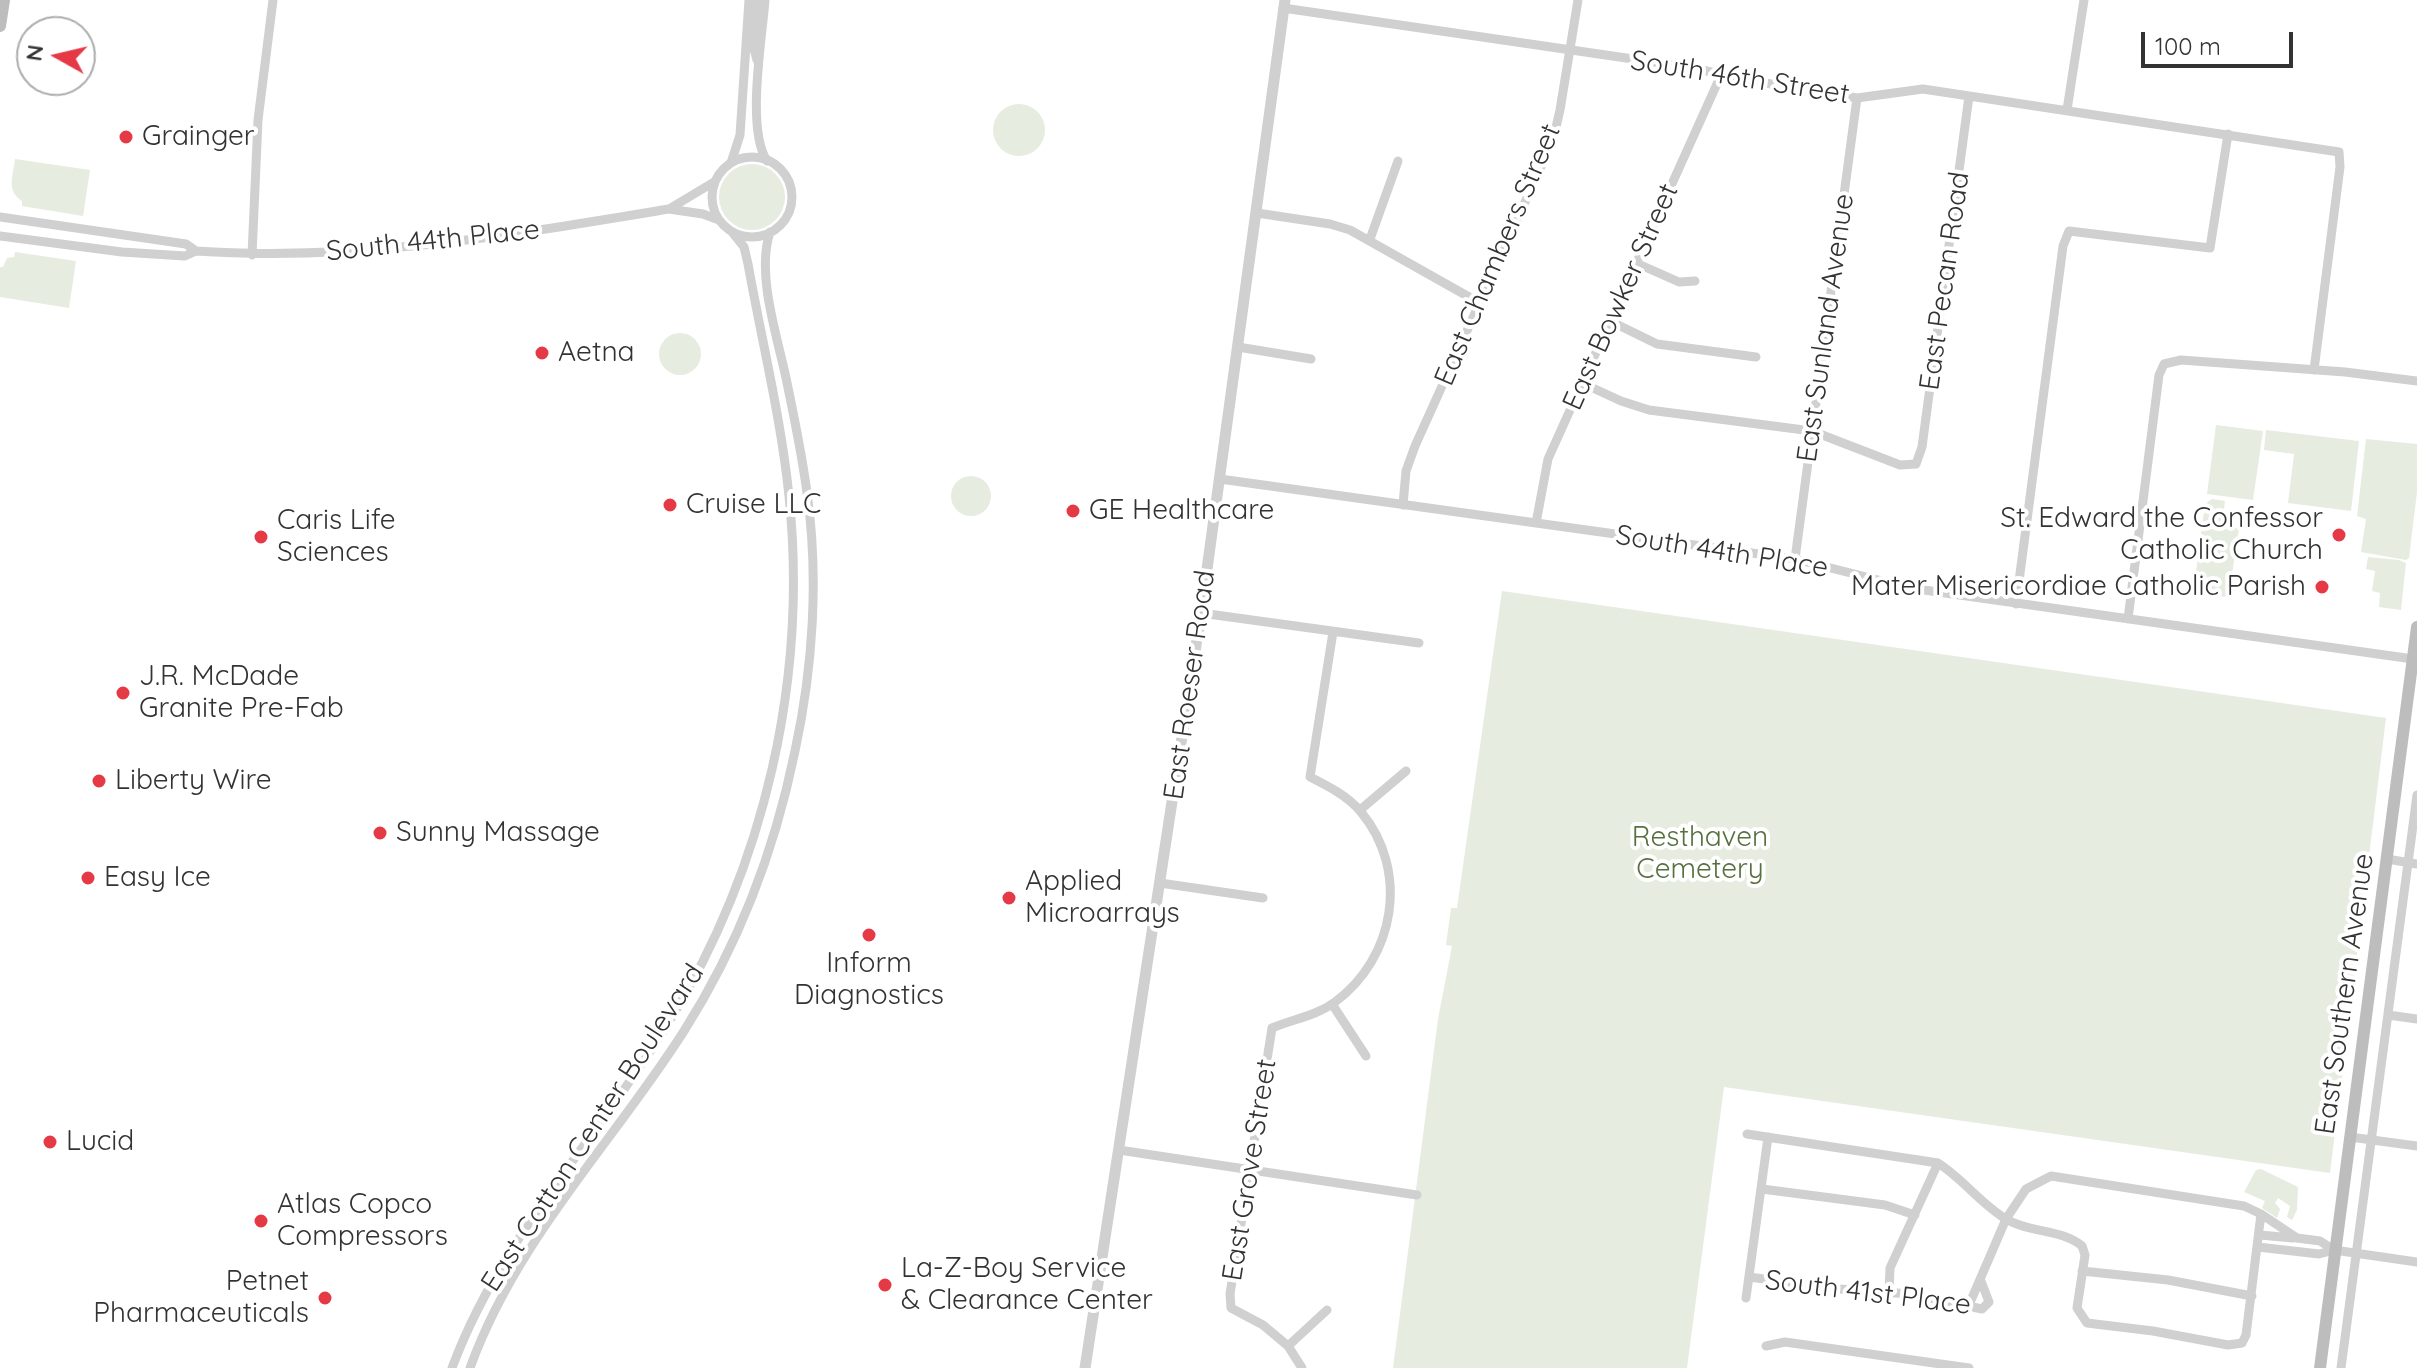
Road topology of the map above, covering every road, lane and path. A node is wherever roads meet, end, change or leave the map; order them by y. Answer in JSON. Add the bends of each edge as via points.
{"nodes":[{"id":1,"x":4,"y":0,"type":"edge"},
{"id":2,"x":273,"y":0,"type":"edge"},
{"id":3,"x":749,"y":0,"type":"edge"},
{"id":4,"x":758,"y":0,"type":"edge"},
{"id":5,"x":765,"y":0,"type":"edge"},
{"id":6,"x":1578,"y":0,"type":"edge"},
{"id":7,"x":2084,"y":0,"type":"edge"},
{"id":8,"x":1284,"y":4,"type":"edge"},
{"id":9,"x":0,"y":26,"type":"edge"},
{"id":10,"x":1569,"y":51,"type":"junction"},
{"id":11,"x":759,"y":73,"type":"junction"},
{"id":12,"x":1721,"y":75,"type":"junction"},
{"id":13,"x":1969,"y":96,"type":"junction"},
{"id":14,"x":1857,"y":98,"type":"junction"},
{"id":15,"x":2067,"y":110,"type":"junction"},
{"id":16,"x":2228,"y":134,"type":"junction"},
{"id":17,"x":767,"y":161,"type":"junction"},
{"id":18,"x":1398,"y":161,"type":"dead end"},
{"id":19,"x":731,"y":163,"type":"junction"},
{"id":20,"x":715,"y":181,"type":"junction"},
{"id":21,"x":669,"y":209,"type":"junction"},
{"id":22,"x":1257,"y":213,"type":"junction"},
{"id":23,"x":0,"y":217,"type":"edge"},
{"id":24,"x":719,"y":220,"type":"junction"},
{"id":25,"x":732,"y":232,"type":"junction"},
{"id":26,"x":770,"y":232,"type":"junction"},
{"id":27,"x":0,"y":236,"type":"edge"},
{"id":28,"x":1370,"y":239,"type":"junction"},
{"id":29,"x":196,"y":251,"type":"junction"},
{"id":30,"x":252,"y":255,"type":"junction"},
{"id":31,"x":1636,"y":263,"type":"junction"},
{"id":32,"x":1695,"y":281,"type":"dead end"},
{"id":33,"x":1478,"y":302,"type":"junction"},
{"id":34,"x":1610,"y":321,"type":"junction"},
{"id":35,"x":1238,"y":347,"type":"junction"},
{"id":36,"x":1756,"y":357,"type":"dead end"},
{"id":37,"x":1311,"y":359,"type":"dead end"},
{"id":38,"x":2314,"y":370,"type":"junction"},
{"id":39,"x":2417,"y":381,"type":"edge"},
{"id":40,"x":1582,"y":383,"type":"junction"},
{"id":41,"x":1812,"y":431,"type":"junction"},
{"id":42,"x":1220,"y":479,"type":"junction"},
{"id":43,"x":1403,"y":505,"type":"junction"},
{"id":44,"x":1536,"y":523,"type":"junction"},
{"id":45,"x":1795,"y":559,"type":"junction"},
{"id":46,"x":2016,"y":604,"type":"junction"},
{"id":47,"x":1201,"y":613,"type":"junction"},
{"id":48,"x":2128,"y":619,"type":"junction"},
{"id":49,"x":2417,"y":627,"type":"edge"},
{"id":50,"x":1333,"y":632,"type":"junction"},
{"id":51,"x":1419,"y":643,"type":"dead end"},
{"id":52,"x":2413,"y":659,"type":"junction"},
{"id":53,"x":1406,"y":771,"type":"dead end"},
{"id":54,"x":2417,"y":795,"type":"edge"},
{"id":55,"x":1360,"y":810,"type":"junction"},
{"id":56,"x":2387,"y":859,"type":"junction"},
{"id":57,"x":2413,"y":863,"type":"edge"},
{"id":58,"x":1160,"y":883,"type":"junction"},
{"id":59,"x":1263,"y":898,"type":"dead end"},
{"id":60,"x":1332,"y":1004,"type":"junction"},
{"id":61,"x":2388,"y":1015,"type":"junction"},
{"id":62,"x":2417,"y":1019,"type":"edge"},
{"id":63,"x":1366,"y":1056,"type":"dead end"},
{"id":64,"x":1747,"y":1134,"type":"dead end"},
{"id":65,"x":1768,"y":1137,"type":"junction"},
{"id":66,"x":2350,"y":1137,"type":"junction"},
{"id":67,"x":2372,"y":1140,"type":"junction"},
{"id":68,"x":2417,"y":1146,"type":"edge"},
{"id":69,"x":1119,"y":1150,"type":"junction"},
{"id":70,"x":1938,"y":1163,"type":"junction"},
{"id":71,"x":1249,"y":1170,"type":"junction"},
{"id":72,"x":1762,"y":1189,"type":"junction"},
{"id":73,"x":1417,"y":1195,"type":"dead end"},
{"id":74,"x":2261,"y":1214,"type":"junction"},
{"id":75,"x":1915,"y":1215,"type":"junction"},
{"id":76,"x":2006,"y":1219,"type":"junction"},
{"id":77,"x":2260,"y":1235,"type":"junction"},
{"id":78,"x":2297,"y":1238,"type":"junction"},
{"id":79,"x":2258,"y":1247,"type":"junction"},
{"id":80,"x":2334,"y":1250,"type":"junction"},
{"id":81,"x":2356,"y":1253,"type":"junction"},
{"id":82,"x":2417,"y":1262,"type":"edge"},
{"id":83,"x":2082,"y":1271,"type":"junction"},
{"id":84,"x":1749,"y":1277,"type":"junction"},
{"id":85,"x":1981,"y":1281,"type":"junction"},
{"id":86,"x":1889,"y":1293,"type":"junction"},
{"id":87,"x":2252,"y":1296,"type":"junction"},
{"id":88,"x":1746,"y":1298,"type":"dead end"},
{"id":89,"x":1969,"y":1305,"type":"junction"},
{"id":90,"x":1327,"y":1310,"type":"dead end"},
{"id":91,"x":1288,"y":1346,"type":"junction"},
{"id":92,"x":1766,"y":1346,"type":"dead end"},
{"id":93,"x":452,"y":1368,"type":"edge"},
{"id":94,"x":470,"y":1368,"type":"edge"},
{"id":95,"x":1085,"y":1368,"type":"edge"},
{"id":96,"x":1302,"y":1368,"type":"edge"},
{"id":97,"x":1969,"y":1368,"type":"edge"},
{"id":98,"x":2320,"y":1368,"type":"edge"},
{"id":99,"x":2341,"y":1368,"type":"edge"}],
"edges":[{"from":1,"to":9,"type":"main road"},
{"from":2,"to":30,"type":"street","via":[[258,120]]},
{"from":3,"to":19,"type":"street","via":[[740,135]]},
{"from":4,"to":11,"type":"street","via":[[754,49]]},
{"from":5,"to":11,"type":"street","name":"East Cotton Center Boulevard"},
{"from":6,"to":10,"type":"street","name":"East Chambers Street"},
{"from":7,"to":15,"type":"street"},
{"from":8,"to":10,"type":"street","name":"South 46th Street"},
{"from":8,"to":22,"type":"street","name":"East Roeser Road"},
{"from":10,"to":12,"type":"street","name":"South 46th Street"},
{"from":10,"to":33,"type":"street","name":"East Chambers Street","via":[[1553,140]]},
{"from":11,"to":17,"type":"street","name":"East Cotton Center Boulevard","via":[[757,133]]},
{"from":12,"to":14,"type":"street","name":"South 46th Street"},
{"from":12,"to":31,"type":"street","name":"East Bowker Street"},
{"from":13,"to":14,"type":"street","name":"South 46th Street","via":[[1923,89]]},
{"from":13,"to":15,"type":"street","name":"South 46th Street"},
{"from":13,"to":41,"type":"street","name":"East Pecan Road","via":[[1916,464],[1900,465]]},
{"from":14,"to":41,"type":"street","name":"East Sunland Avenue"},
{"from":15,"to":16,"type":"street","name":"South 46th Street"},
{"from":16,"to":38,"type":"street","name":"South 46th Street","via":[[2339,152]]},
{"from":16,"to":46,"type":"street","via":[[2210,248],[2069,231]]},
{"from":17,"to":19,"type":"street","via":[[750,157]]},
{"from":17,"to":26,"type":"street","name":"East Cotton Center Boulevard","via":[[783,173],[791,196],[785,219]]},
{"from":18,"to":28,"type":"street"},
{"from":19,"to":20,"type":"street"},
{"from":20,"to":21,"type":"street","name":"South 44th Place"},
{"from":20,"to":24,"type":"street","via":[[712,203]]},
{"from":21,"to":24,"type":"street","name":"South 44th Place"},
{"from":21,"to":30,"type":"street","name":"South 44th Place","via":[[451,243]]},
{"from":22,"to":28,"type":"street","via":[[1330,224]]},
{"from":22,"to":35,"type":"street","name":"East Roeser Road"},
{"from":23,"to":29,"type":"street","name":"South 44th Place","via":[[186,244]]},
{"from":24,"to":25,"type":"street","name":"East Cotton Center Boulevard"},
{"from":25,"to":26,"type":"street","via":[[752,237]]},
{"from":25,"to":93,"type":"street","name":"East Cotton Center Boulevard","via":[[746,252],[780,427],[793,551],[790,663],[767,791],[727,911],[691,982],[491,1282]]},
{"from":26,"to":94,"type":"street","name":"East Cotton Center Boulevard","via":[[764,265],[808,497],[811,554],[809,664],[786,790],[757,882],[716,976],[677,1041],[543,1226],[504,1289]]},
{"from":27,"to":29,"type":"street","name":"South 44th Place","via":[[122,252],[185,256]]},
{"from":28,"to":33,"type":"street"},
{"from":29,"to":30,"type":"street","name":"South 44th Place"},
{"from":31,"to":32,"type":"street","via":[[1679,282]]},
{"from":31,"to":34,"type":"street","name":"East Bowker Street"},
{"from":33,"to":43,"type":"street","name":"East Chambers Street","via":[[1415,446]]},
{"from":34,"to":36,"type":"street","via":[[1657,344]]},
{"from":34,"to":40,"type":"street","name":"East Bowker Street"},
{"from":35,"to":37,"type":"street"},
{"from":35,"to":42,"type":"street","name":"East Roeser Road"},
{"from":38,"to":39,"type":"street"},
{"from":38,"to":48,"type":"street","via":[[2181,360],[2164,364]]},
{"from":40,"to":41,"type":"street","via":[[1649,410]]},
{"from":40,"to":44,"type":"street","name":"East Bowker Street","via":[[1548,459]]},
{"from":41,"to":45,"type":"street","name":"East Sunland Avenue"},
{"from":42,"to":43,"type":"street","name":"South 44th Place"},
{"from":42,"to":47,"type":"street","name":"East Roeser Road"},
{"from":43,"to":44,"type":"street","name":"South 44th Place"},
{"from":44,"to":45,"type":"street","name":"South 44th Place"},
{"from":45,"to":46,"type":"street","name":"South 44th Place","via":[[1910,588]]},
{"from":46,"to":48,"type":"street","name":"South 44th Place"},
{"from":47,"to":50,"type":"street"},
{"from":47,"to":58,"type":"street","name":"East Roeser Road"},
{"from":48,"to":52,"type":"street","name":"South 44th Place"},
{"from":49,"to":52,"type":"main road","name":"East Southern Avenue"},
{"from":50,"to":51,"type":"street"},
{"from":50,"to":55,"type":"street","name":"East Grove Street","via":[[1310,777]]},
{"from":52,"to":56,"type":"main road","name":"East Southern Avenue"},
{"from":53,"to":55,"type":"street"},
{"from":54,"to":57,"type":"street","name":"East Southern Avenue"},
{"from":55,"to":60,"type":"street","name":"East Grove Street","via":[[1377,834],[1389,866],[1392,907],[1381,948],[1357,983]]},
{"from":56,"to":57,"type":"street"},
{"from":56,"to":66,"type":"main road","name":"East Southern Avenue"},
{"from":57,"to":61,"type":"street","name":"East Southern Avenue"},
{"from":58,"to":59,"type":"street"},
{"from":58,"to":69,"type":"street","name":"East Roeser Road"},
{"from":60,"to":63,"type":"street"},
{"from":60,"to":71,"type":"street","name":"East Grove Street","via":[[1272,1028]]},
{"from":61,"to":62,"type":"street"},
{"from":61,"to":67,"type":"street","name":"East Southern Avenue"},
{"from":64,"to":65,"type":"street"},
{"from":65,"to":70,"type":"street"},
{"from":65,"to":72,"type":"street"},
{"from":66,"to":67,"type":"street"},
{"from":66,"to":80,"type":"main road","name":"East Southern Avenue"},
{"from":67,"to":68,"type":"street"},
{"from":67,"to":81,"type":"street","name":"East Southern Avenue"},
{"from":69,"to":71,"type":"street"},
{"from":69,"to":95,"type":"street","name":"East Roeser Road"},
{"from":70,"to":75,"type":"street"},
{"from":70,"to":76,"type":"street"},
{"from":71,"to":73,"type":"street"},
{"from":71,"to":91,"type":"street","name":"East Grove Street","via":[[1231,1308]]},
{"from":72,"to":75,"type":"street","via":[[1885,1205]]},
{"from":72,"to":84,"type":"street"},
{"from":74,"to":76,"type":"street","via":[[2239,1205],[2051,1176],[2026,1189]]},
{"from":74,"to":77,"type":"street"},
{"from":74,"to":78,"type":"street"},
{"from":75,"to":86,"type":"street","via":[[1890,1268]]},
{"from":76,"to":83,"type":"street","via":[[2082,1246]]},
{"from":76,"to":85,"type":"street"},
{"from":77,"to":78,"type":"street"},
{"from":77,"to":79,"type":"street"},
{"from":78,"to":80,"type":"street","via":[[2320,1241]]},
{"from":79,"to":80,"type":"street","via":[[2319,1254]]},
{"from":79,"to":87,"type":"street"},
{"from":80,"to":81,"type":"street"},
{"from":80,"to":98,"type":"main road","name":"East Southern Avenue"},
{"from":81,"to":82,"type":"street"},
{"from":81,"to":99,"type":"street","name":"East Southern Avenue"},
{"from":83,"to":87,"type":"street"},
{"from":83,"to":87,"type":"street","via":[[2078,1293],[2084,1320],[2228,1345],[2242,1343],[2246,1335]]},
{"from":84,"to":86,"type":"street","name":"South 41st Place"},
{"from":84,"to":88,"type":"street"},
{"from":85,"to":89,"type":"street"},
{"from":85,"to":89,"type":"street","name":"South 41st Place","via":[[1989,1302],[1982,1309]]},
{"from":86,"to":89,"type":"street","name":"South 41st Place"},
{"from":90,"to":91,"type":"street"},
{"from":91,"to":96,"type":"street","name":"East Grove Street"},
{"from":92,"to":97,"type":"street","via":[[1785,1342]]}]}
